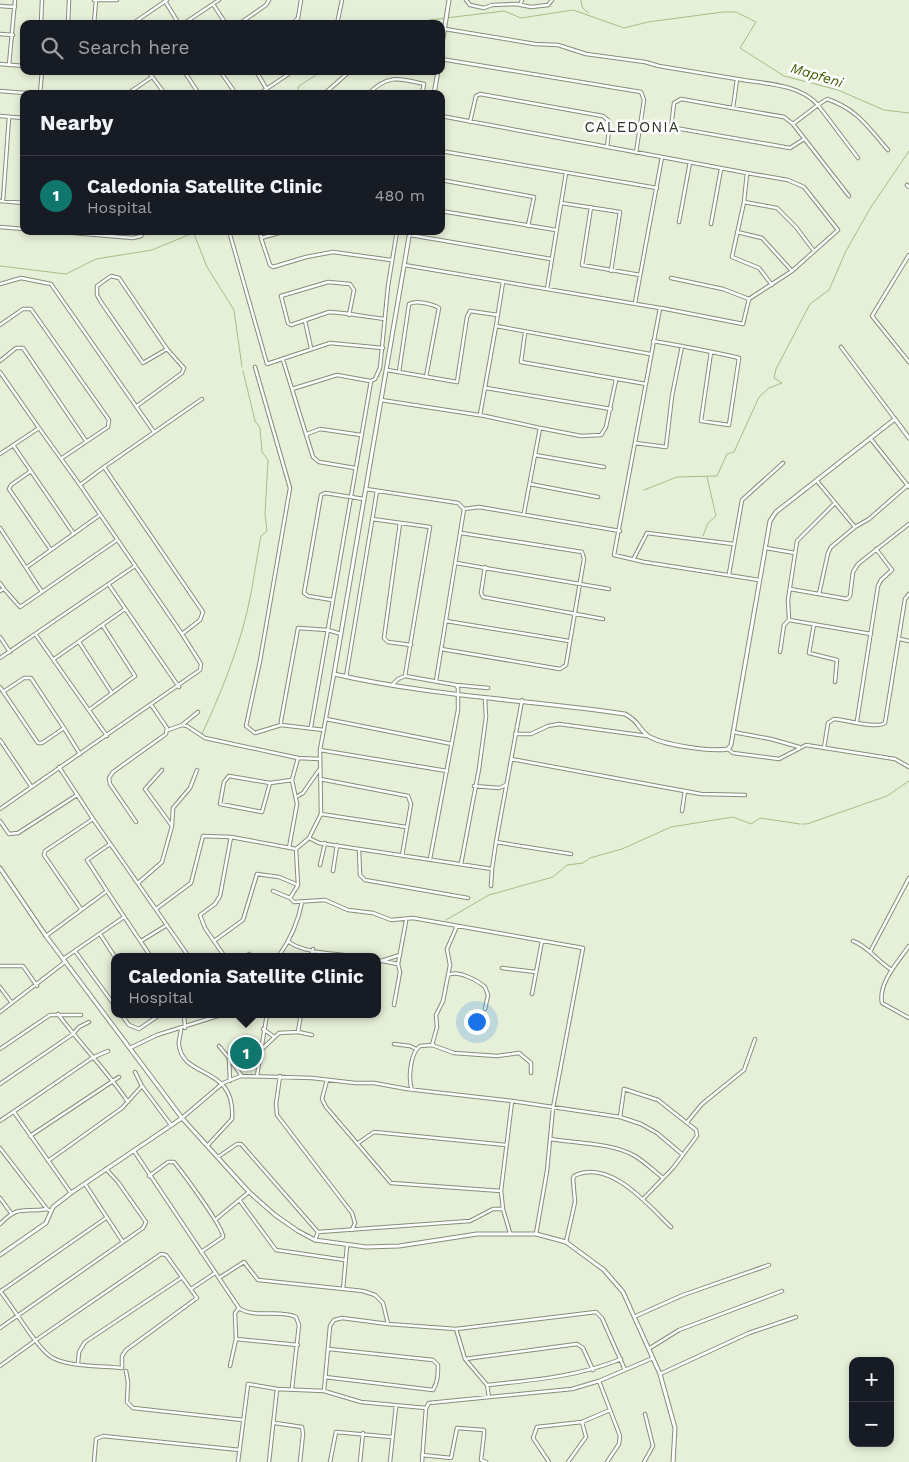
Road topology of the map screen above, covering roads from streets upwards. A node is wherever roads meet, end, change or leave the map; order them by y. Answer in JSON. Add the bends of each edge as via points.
{"nodes":[{"id":1,"x":15,"y":0,"type":"edge"},
{"id":2,"x":42,"y":0,"type":"edge"},
{"id":3,"x":69,"y":0,"type":"edge"},
{"id":4,"x":95,"y":0,"type":"edge"},
{"id":5,"x":117,"y":0,"type":"edge"},
{"id":6,"x":218,"y":0,"type":"edge"},
{"id":7,"x":269,"y":0,"type":"edge"},
{"id":8,"x":301,"y":0,"type":"edge"},
{"id":9,"x":342,"y":0,"type":"edge"},
{"id":10,"x":449,"y":0,"type":"edge"},
{"id":11,"x":466,"y":0,"type":"edge"},
{"id":12,"x":494,"y":0,"type":"edge"},
{"id":13,"x":522,"y":0,"type":"edge"},
{"id":14,"x":552,"y":0,"type":"edge"},
{"id":15,"x":166,"y":1,"type":"edge"},
{"id":16,"x":213,"y":4,"type":"junction"},
{"id":17,"x":492,"y":5,"type":"junction"},
{"id":18,"x":520,"y":5,"type":"junction"},
{"id":19,"x":0,"y":6,"type":"edge"},
{"id":20,"x":15,"y":8,"type":"junction"},
{"id":21,"x":41,"y":20,"type":"edge"},
{"id":22,"x":68,"y":20,"type":"edge"},
{"id":23,"x":94,"y":20,"type":"edge"},
{"id":24,"x":138,"y":20,"type":"edge"},
{"id":25,"x":177,"y":20,"type":"edge"},
{"id":26,"x":189,"y":20,"type":"edge"},
{"id":27,"x":223,"y":20,"type":"edge"},
{"id":28,"x":245,"y":20,"type":"edge"},
{"id":29,"x":296,"y":20,"type":"edge"},
{"id":30,"x":338,"y":20,"type":"edge"},
{"id":31,"x":445,"y":28,"type":"joint"},
{"id":32,"x":0,"y":34,"type":"edge"},
{"id":33,"x":12,"y":35,"type":"junction"},
{"id":34,"x":445,"y":60,"type":"edge"},
{"id":35,"x":0,"y":64,"type":"edge"},
{"id":36,"x":9,"y":65,"type":"junction"},
{"id":37,"x":20,"y":66,"type":"edge"},
{"id":38,"x":42,"y":75,"type":"edge"},
{"id":39,"x":187,"y":75,"type":"edge"},
{"id":40,"x":223,"y":75,"type":"edge"},
{"id":41,"x":258,"y":75,"type":"edge"},
{"id":42,"x":287,"y":75,"type":"edge"},
{"id":43,"x":345,"y":75,"type":"edge"},
{"id":44,"x":437,"y":75,"type":"edge"},
{"id":45,"x":152,"y":77,"type":"joint"},
{"id":46,"x":737,"y":79,"type":"junction"},
{"id":47,"x":266,"y":88,"type":"junction"},
{"id":48,"x":40,"y":90,"type":"edge"},
{"id":49,"x":134,"y":90,"type":"edge"},
{"id":50,"x":162,"y":90,"type":"edge"},
{"id":51,"x":196,"y":90,"type":"edge"},
{"id":52,"x":233,"y":90,"type":"edge"},
{"id":53,"x":264,"y":90,"type":"edge"},
{"id":54,"x":329,"y":90,"type":"edge"},
{"id":55,"x":372,"y":90,"type":"edge"},
{"id":56,"x":423,"y":90,"type":"edge"},
{"id":57,"x":435,"y":90,"type":"edge"},
{"id":58,"x":0,"y":91,"type":"edge"},
{"id":59,"x":20,"y":92,"type":"edge"},
{"id":60,"x":818,"y":105,"type":"junction"},
{"id":61,"x":733,"y":108,"type":"junction"},
{"id":62,"x":0,"y":116,"type":"edge"},
{"id":63,"x":9,"y":117,"type":"junction"},
{"id":64,"x":445,"y":117,"type":"edge"},
{"id":65,"x":20,"y":118,"type":"edge"},
{"id":66,"x":470,"y":122,"type":"junction"},
{"id":67,"x":641,"y":122,"type":"junction"},
{"id":68,"x":793,"y":124,"type":"junction"},
{"id":69,"x":671,"y":128,"type":"junction"},
{"id":70,"x":804,"y":139,"type":"junction"},
{"id":71,"x":607,"y":147,"type":"junction"},
{"id":72,"x":888,"y":150,"type":"dead end"},
{"id":73,"x":445,"y":152,"type":"edge"},
{"id":74,"x":636,"y":153,"type":"junction"},
{"id":75,"x":662,"y":158,"type":"junction"},
{"id":76,"x":858,"y":158,"type":"dead end"},
{"id":77,"x":690,"y":162,"type":"junction"},
{"id":78,"x":721,"y":169,"type":"junction"},
{"id":79,"x":566,"y":173,"type":"junction"},
{"id":80,"x":747,"y":173,"type":"junction"},
{"id":81,"x":0,"y":178,"type":"edge"},
{"id":82,"x":4,"y":178,"type":"junction"},
{"id":83,"x":445,"y":181,"type":"edge"},
{"id":84,"x":657,"y":188,"type":"junction"},
{"id":85,"x":849,"y":196,"type":"dead end"},
{"id":86,"x":2,"y":201,"type":"edge"},
{"id":87,"x":744,"y":202,"type":"junction"},
{"id":88,"x":20,"y":203,"type":"edge"},
{"id":89,"x":561,"y":203,"type":"junction"},
{"id":90,"x":591,"y":207,"type":"junction"},
{"id":91,"x":445,"y":212,"type":"edge"},
{"id":92,"x":679,"y":222,"type":"dead end"},
{"id":93,"x":711,"y":224,"type":"dead end"},
{"id":94,"x":528,"y":226,"type":"junction"},
{"id":95,"x":0,"y":227,"type":"edge"},
{"id":96,"x":20,"y":229,"type":"edge"},
{"id":97,"x":556,"y":230,"type":"junction"},
{"id":98,"x":737,"y":232,"type":"junction"},
{"id":99,"x":91,"y":235,"type":"edge"},
{"id":100,"x":142,"y":235,"type":"edge"},
{"id":101,"x":230,"y":235,"type":"edge"},
{"id":102,"x":261,"y":235,"type":"edge"},
{"id":103,"x":272,"y":235,"type":"edge"},
{"id":104,"x":396,"y":235,"type":"edge"},
{"id":105,"x":410,"y":235,"type":"edge"},
{"id":106,"x":420,"y":235,"type":"edge"},
{"id":107,"x":101,"y":236,"type":"joint"},
{"id":108,"x":261,"y":238,"type":"junction"},
{"id":109,"x":814,"y":251,"type":"junction"},
{"id":110,"x":909,"y":256,"type":"edge"},
{"id":111,"x":392,"y":260,"type":"junction"},
{"id":112,"x":551,"y":260,"type":"junction"},
{"id":113,"x":404,"y":265,"type":"junction"},
{"id":114,"x":792,"y":270,"type":"junction"},
{"id":115,"x":611,"y":271,"type":"junction"},
{"id":116,"x":640,"y":275,"type":"junction"},
{"id":117,"x":671,"y":278,"type":"dead end"},
{"id":118,"x":502,"y":282,"type":"junction"},
{"id":119,"x":0,"y":284,"type":"edge"},
{"id":120,"x":772,"y":285,"type":"junction"},
{"id":121,"x":547,"y":289,"type":"junction"},
{"id":122,"x":749,"y":300,"type":"junction"},
{"id":123,"x":635,"y":304,"type":"junction"},
{"id":124,"x":660,"y":308,"type":"junction"},
{"id":125,"x":349,"y":315,"type":"junction"},
{"id":126,"x":498,"y":315,"type":"junction"},
{"id":127,"x":385,"y":319,"type":"junction"},
{"id":128,"x":305,"y":321,"type":"junction"},
{"id":129,"x":0,"y":325,"type":"edge"},
{"id":130,"x":496,"y":326,"type":"junction"},
{"id":131,"x":525,"y":333,"type":"junction"},
{"id":132,"x":653,"y":341,"type":"junction"},
{"id":133,"x":682,"y":346,"type":"junction"},
{"id":134,"x":841,"y":347,"type":"dead end"},
{"id":135,"x":311,"y":348,"type":"junction"},
{"id":136,"x":383,"y":348,"type":"junction"},
{"id":137,"x":167,"y":349,"type":"junction"},
{"id":138,"x":711,"y":352,"type":"junction"},
{"id":139,"x":650,"y":354,"type":"junction"},
{"id":140,"x":283,"y":360,"type":"junction"},
{"id":141,"x":0,"y":361,"type":"edge"},
{"id":142,"x":909,"y":362,"type":"edge"},
{"id":143,"x":255,"y":367,"type":"dead end"},
{"id":144,"x":386,"y":370,"type":"junction"},
{"id":145,"x":0,"y":372,"type":"edge"},
{"id":146,"x":399,"y":372,"type":"junction"},
{"id":147,"x":426,"y":377,"type":"junction"},
{"id":148,"x":616,"y":380,"type":"junction"},
{"id":149,"x":371,"y":381,"type":"junction"},
{"id":150,"x":646,"y":384,"type":"junction"},
{"id":151,"x":292,"y":388,"type":"junction"},
{"id":152,"x":486,"y":388,"type":"junction"},
{"id":153,"x":202,"y":400,"type":"dead end"},
{"id":154,"x":381,"y":400,"type":"junction"},
{"id":155,"x":138,"y":406,"type":"junction"},
{"id":156,"x":611,"y":409,"type":"junction"},
{"id":157,"x":480,"y":416,"type":"junction"},
{"id":158,"x":895,"y":419,"type":"junction"},
{"id":159,"x":39,"y":428,"type":"junction"},
{"id":160,"x":540,"y":428,"type":"junction"},
{"id":161,"x":154,"y":432,"type":"junction"},
{"id":162,"x":307,"y":434,"type":"junction"},
{"id":163,"x":361,"y":435,"type":"junction"},
{"id":164,"x":870,"y":438,"type":"junction"},
{"id":165,"x":909,"y":438,"type":"edge"},
{"id":166,"x":86,"y":442,"type":"junction"},
{"id":167,"x":635,"y":443,"type":"junction"},
{"id":168,"x":14,"y":445,"type":"junction"},
{"id":169,"x":0,"y":454,"type":"edge"},
{"id":170,"x":535,"y":455,"type":"junction"},
{"id":171,"x":62,"y":458,"type":"junction"},
{"id":172,"x":783,"y":463,"type":"dead end"},
{"id":173,"x":604,"y":467,"type":"dead end"},
{"id":174,"x":104,"y":468,"type":"junction"},
{"id":175,"x":355,"y":468,"type":"junction"},
{"id":176,"x":31,"y":470,"type":"junction"},
{"id":177,"x":817,"y":481,"type":"junction"},
{"id":178,"x":530,"y":484,"type":"junction"},
{"id":179,"x":80,"y":485,"type":"junction"},
{"id":180,"x":908,"y":486,"type":"edge"},
{"id":181,"x":366,"y":488,"type":"junction"},
{"id":182,"x":377,"y":491,"type":"junction"},
{"id":183,"x":350,"y":496,"type":"junction"},
{"id":184,"x":598,"y":497,"type":"dead end"},
{"id":185,"x":364,"y":499,"type":"junction"},
{"id":186,"x":835,"y":503,"type":"junction"},
{"id":187,"x":464,"y":509,"type":"junction"},
{"id":188,"x":524,"y":513,"type":"junction"},
{"id":189,"x":100,"y":516,"type":"junction"},
{"id":190,"x":372,"y":518,"type":"junction"},
{"id":191,"x":400,"y":523,"type":"junction"},
{"id":192,"x":909,"y":524,"type":"edge"},
{"id":193,"x":855,"y":527,"type":"junction"},
{"id":194,"x":0,"y":528,"type":"edge"},
{"id":195,"x":620,"y":531,"type":"junction"},
{"id":196,"x":461,"y":533,"type":"junction"},
{"id":197,"x":74,"y":534,"type":"junction"},
{"id":198,"x":117,"y":540,"type":"junction"},
{"id":199,"x":733,"y":544,"type":"junction"},
{"id":200,"x":764,"y":547,"type":"junction"},
{"id":201,"x":876,"y":549,"type":"junction"},
{"id":202,"x":51,"y":550,"type":"junction"},
{"id":203,"x":795,"y":553,"type":"junction"},
{"id":204,"x":634,"y":558,"type":"junction"},
{"id":205,"x":456,"y":563,"type":"junction"},
{"id":206,"x":135,"y":566,"type":"junction"},
{"id":207,"x":27,"y":567,"type":"junction"},
{"id":208,"x":485,"y":567,"type":"junction"},
{"id":209,"x":729,"y":574,"type":"junction"},
{"id":210,"x":759,"y":580,"type":"junction"},
{"id":211,"x":0,"y":583,"type":"edge"},
{"id":212,"x":579,"y":583,"type":"junction"},
{"id":213,"x":109,"y":585,"type":"junction"},
{"id":214,"x":4,"y":589,"type":"junction"},
{"id":215,"x":609,"y":589,"type":"dead end"},
{"id":216,"x":790,"y":589,"type":"junction"},
{"id":217,"x":0,"y":591,"type":"edge"},
{"id":218,"x":42,"y":592,"type":"junction"},
{"id":219,"x":819,"y":594,"type":"junction"},
{"id":220,"x":909,"y":594,"type":"edge"},
{"id":221,"x":332,"y":600,"type":"junction"},
{"id":222,"x":126,"y":609,"type":"junction"},
{"id":223,"x":574,"y":613,"type":"junction"},
{"id":224,"x":603,"y":618,"type":"dead end"},
{"id":225,"x":789,"y":620,"type":"junction"},
{"id":226,"x":446,"y":621,"type":"junction"},
{"id":227,"x":814,"y":624,"type":"junction"},
{"id":228,"x":103,"y":626,"type":"junction"},
{"id":229,"x":328,"y":630,"type":"junction"},
{"id":230,"x":182,"y":634,"type":"junction"},
{"id":231,"x":341,"y":634,"type":"junction"},
{"id":232,"x":871,"y":634,"type":"junction"},
{"id":233,"x":36,"y":635,"type":"junction"},
{"id":234,"x":0,"y":637,"type":"edge"},
{"id":235,"x":900,"y":639,"type":"junction"},
{"id":236,"x":569,"y":641,"type":"junction"},
{"id":237,"x":909,"y":641,"type":"edge"},
{"id":238,"x":79,"y":642,"type":"junction"},
{"id":239,"x":411,"y":645,"type":"junction"},
{"id":240,"x":440,"y":649,"type":"junction"},
{"id":241,"x":10,"y":652,"type":"junction"},
{"id":242,"x":780,"y":652,"type":"dead end"},
{"id":243,"x":0,"y":658,"type":"edge"},
{"id":244,"x":54,"y":659,"type":"junction"},
{"id":245,"x":334,"y":674,"type":"junction"},
{"id":246,"x":346,"y":676,"type":"junction"},
{"id":247,"x":404,"y":676,"type":"junction"},
{"id":248,"x":436,"y":681,"type":"junction"},
{"id":249,"x":835,"y":682,"type":"dead end"},
{"id":250,"x":392,"y":685,"type":"junction"},
{"id":251,"x":456,"y":685,"type":"junction"},
{"id":252,"x":0,"y":687,"type":"edge"},
{"id":253,"x":179,"y":687,"type":"junction"},
{"id":254,"x":488,"y":688,"type":"dead end"},
{"id":255,"x":3,"y":692,"type":"junction"},
{"id":256,"x":113,"y":693,"type":"junction"},
{"id":257,"x":458,"y":696,"type":"junction"},
{"id":258,"x":485,"y":698,"type":"junction"},
{"id":259,"x":522,"y":700,"type":"junction"},
{"id":260,"x":152,"y":706,"type":"junction"},
{"id":261,"x":89,"y":710,"type":"junction"},
{"id":262,"x":198,"y":712,"type":"dead end"},
{"id":263,"x":326,"y":719,"type":"junction"},
{"id":264,"x":857,"y":721,"type":"junction"},
{"id":265,"x":182,"y":725,"type":"junction"},
{"id":266,"x":281,"y":725,"type":"junction"},
{"id":267,"x":310,"y":727,"type":"junction"},
{"id":268,"x":64,"y":728,"type":"junction"},
{"id":269,"x":168,"y":730,"type":"junction"},
{"id":270,"x":324,"y":730,"type":"junction"},
{"id":271,"x":733,"y":732,"type":"junction"},
{"id":272,"x":514,"y":734,"type":"junction"},
{"id":273,"x":107,"y":736,"type":"junction"},
{"id":274,"x":649,"y":736,"type":"junction"},
{"id":275,"x":0,"y":740,"type":"edge"},
{"id":276,"x":452,"y":744,"type":"junction"},
{"id":277,"x":799,"y":748,"type":"junction"},
{"id":278,"x":824,"y":748,"type":"junction"},
{"id":279,"x":728,"y":749,"type":"junction"},
{"id":280,"x":320,"y":750,"type":"junction"},
{"id":281,"x":80,"y":754,"type":"junction"},
{"id":282,"x":298,"y":758,"type":"junction"},
{"id":283,"x":320,"y":759,"type":"junction"},
{"id":284,"x":511,"y":760,"type":"junction"},
{"id":285,"x":909,"y":766,"type":"edge"},
{"id":286,"x":59,"y":767,"type":"junction"},
{"id":287,"x":320,"y":769,"type":"junction"},
{"id":288,"x":162,"y":770,"type":"dead end"},
{"id":289,"x":197,"y":770,"type":"dead end"},
{"id":290,"x":448,"y":771,"type":"junction"},
{"id":291,"x":320,"y":779,"type":"junction"},
{"id":292,"x":292,"y":780,"type":"junction"},
{"id":293,"x":270,"y":783,"type":"junction"},
{"id":294,"x":506,"y":785,"type":"junction"},
{"id":295,"x":31,"y":786,"type":"junction"},
{"id":296,"x":474,"y":786,"type":"junction"},
{"id":297,"x":685,"y":791,"type":"junction"},
{"id":298,"x":78,"y":795,"type":"junction"},
{"id":299,"x":745,"y":795,"type":"dead end"},
{"id":300,"x":296,"y":797,"type":"junction"},
{"id":301,"x":0,"y":809,"type":"edge"},
{"id":302,"x":682,"y":811,"type":"dead end"},
{"id":303,"x":321,"y":814,"type":"junction"},
{"id":304,"x":93,"y":819,"type":"junction"},
{"id":305,"x":0,"y":821,"type":"edge"},
{"id":306,"x":136,"y":822,"type":"dead end"},
{"id":307,"x":172,"y":826,"type":"junction"},
{"id":308,"x":406,"y":827,"type":"junction"},
{"id":309,"x":231,"y":837,"type":"junction"},
{"id":310,"x":308,"y":838,"type":"junction"},
{"id":311,"x":496,"y":842,"type":"junction"},
{"id":312,"x":111,"y":843,"type":"junction"},
{"id":313,"x":325,"y":843,"type":"junction"},
{"id":314,"x":337,"y":845,"type":"junction"},
{"id":315,"x":289,"y":848,"type":"junction"},
{"id":316,"x":296,"y":848,"type":"junction"},
{"id":317,"x":359,"y":849,"type":"junction"},
{"id":318,"x":572,"y":854,"type":"dead end"},
{"id":319,"x":402,"y":856,"type":"junction"},
{"id":320,"x":430,"y":859,"type":"junction"},
{"id":321,"x":461,"y":864,"type":"junction"},
{"id":322,"x":320,"y":865,"type":"dead end"},
{"id":323,"x":0,"y":868,"type":"edge"},
{"id":324,"x":492,"y":869,"type":"junction"},
{"id":325,"x":333,"y":870,"type":"dead end"},
{"id":326,"x":909,"y":878,"type":"edge"},
{"id":327,"x":138,"y":883,"type":"junction"},
{"id":328,"x":298,"y":885,"type":"junction"},
{"id":329,"x":491,"y":886,"type":"dead end"},
{"id":330,"x":107,"y":891,"type":"junction"},
{"id":331,"x":273,"y":891,"type":"dead end"},
{"id":332,"x":290,"y":898,"type":"junction"},
{"id":333,"x":468,"y":898,"type":"dead end"},
{"id":334,"x":302,"y":902,"type":"junction"},
{"id":335,"x":81,"y":909,"type":"junction"},
{"id":336,"x":156,"y":909,"type":"junction"},
{"id":337,"x":124,"y":917,"type":"junction"},
{"id":338,"x":406,"y":920,"type":"junction"},
{"id":339,"x":167,"y":925,"type":"junction"},
{"id":340,"x":456,"y":926,"type":"junction"},
{"id":341,"x":100,"y":934,"type":"junction"},
{"id":342,"x":46,"y":936,"type":"junction"},
{"id":343,"x":142,"y":941,"type":"junction"},
{"id":344,"x":214,"y":941,"type":"junction"},
{"id":345,"x":542,"y":941,"type":"junction"},
{"id":346,"x":853,"y":941,"type":"dead end"},
{"id":347,"x":289,"y":942,"type":"junction"},
{"id":348,"x":909,"y":946,"type":"edge"},
{"id":349,"x":313,"y":949,"type":"junction"},
{"id":350,"x":75,"y":950,"type":"junction"},
{"id":351,"x":870,"y":952,"type":"junction"},
{"id":352,"x":112,"y":953,"type":"edge"},
{"id":353,"x":149,"y":953,"type":"edge"},
{"id":354,"x":187,"y":953,"type":"edge"},
{"id":355,"x":222,"y":953,"type":"edge"},
{"id":356,"x":281,"y":953,"type":"edge"},
{"id":357,"x":312,"y":953,"type":"edge"},
{"id":358,"x":335,"y":953,"type":"edge"},
{"id":359,"x":400,"y":955,"type":"junction"},
{"id":360,"x":381,"y":960,"type":"edge"},
{"id":361,"x":64,"y":961,"type":"junction"},
{"id":362,"x":381,"y":961,"type":"edge"},
{"id":363,"x":398,"y":964,"type":"junction"},
{"id":364,"x":0,"y":966,"type":"edge"},
{"id":365,"x":502,"y":968,"type":"dead end"},
{"id":366,"x":892,"y":970,"type":"junction"},
{"id":367,"x":536,"y":972,"type":"junction"},
{"id":368,"x":448,"y":975,"type":"junction"},
{"id":369,"x":37,"y":986,"type":"junction"},
{"id":370,"x":0,"y":988,"type":"edge"},
{"id":371,"x":532,"y":994,"type":"dead end"},
{"id":372,"x":111,"y":1000,"type":"edge"},
{"id":373,"x":12,"y":1003,"type":"junction"},
{"id":374,"x":394,"y":1005,"type":"dead end"},
{"id":375,"x":485,"y":1009,"type":"dead end"},
{"id":376,"x":0,"y":1012,"type":"edge"},
{"id":377,"x":58,"y":1014,"type":"junction"},
{"id":378,"x":81,"y":1015,"type":"dead end"},
{"id":379,"x":124,"y":1018,"type":"edge"},
{"id":380,"x":155,"y":1018,"type":"edge"},
{"id":381,"x":184,"y":1018,"type":"edge"},
{"id":382,"x":213,"y":1018,"type":"edge"},
{"id":383,"x":266,"y":1018,"type":"edge"},
{"id":384,"x":300,"y":1018,"type":"edge"},
{"id":385,"x":909,"y":1018,"type":"edge"},
{"id":386,"x":89,"y":1022,"type":"dead end"},
{"id":387,"x":185,"y":1028,"type":"junction"},
{"id":388,"x":181,"y":1029,"type":"junction"},
{"id":389,"x":263,"y":1029,"type":"junction"},
{"id":390,"x":298,"y":1032,"type":"junction"},
{"id":391,"x":73,"y":1034,"type":"junction"},
{"id":392,"x":312,"y":1035,"type":"dead end"},
{"id":393,"x":273,"y":1036,"type":"junction"},
{"id":394,"x":755,"y":1039,"type":"dead end"},
{"id":395,"x":394,"y":1044,"type":"dead end"},
{"id":396,"x":432,"y":1045,"type":"junction"},
{"id":397,"x":219,"y":1046,"type":"dead end"},
{"id":398,"x":130,"y":1048,"type":"junction"},
{"id":399,"x":0,"y":1049,"type":"edge"},
{"id":400,"x":416,"y":1049,"type":"junction"},
{"id":401,"x":108,"y":1051,"type":"dead end"},
{"id":402,"x":260,"y":1051,"type":"junction"},
{"id":403,"x":92,"y":1058,"type":"junction"},
{"id":404,"x":229,"y":1058,"type":"junction"},
{"id":405,"x":135,"y":1072,"type":"dead end"},
{"id":406,"x":531,"y":1073,"type":"dead end"},
{"id":407,"x":119,"y":1076,"type":"dead end"},
{"id":408,"x":241,"y":1076,"type":"junction"},
{"id":409,"x":257,"y":1076,"type":"junction"},
{"id":410,"x":280,"y":1076,"type":"junction"},
{"id":411,"x":114,"y":1080,"type":"junction"},
{"id":412,"x":328,"y":1080,"type":"junction"},
{"id":413,"x":230,"y":1081,"type":"junction"},
{"id":414,"x":223,"y":1083,"type":"junction"},
{"id":415,"x":0,"y":1084,"type":"edge"},
{"id":416,"x":410,"y":1084,"type":"junction"},
{"id":417,"x":142,"y":1086,"type":"junction"},
{"id":418,"x":407,"y":1089,"type":"junction"},
{"id":419,"x":412,"y":1090,"type":"junction"},
{"id":420,"x":512,"y":1101,"type":"junction"},
{"id":421,"x":128,"y":1102,"type":"junction"},
{"id":422,"x":554,"y":1108,"type":"junction"},
{"id":423,"x":14,"y":1112,"type":"junction"},
{"id":424,"x":620,"y":1117,"type":"junction"},
{"id":425,"x":182,"y":1118,"type":"junction"},
{"id":426,"x":0,"y":1121,"type":"edge"},
{"id":427,"x":688,"y":1121,"type":"junction"},
{"id":428,"x":171,"y":1125,"type":"junction"},
{"id":429,"x":30,"y":1136,"type":"junction"},
{"id":430,"x":550,"y":1139,"type":"junction"},
{"id":431,"x":358,"y":1142,"type":"junction"},
{"id":432,"x":208,"y":1145,"type":"junction"},
{"id":433,"x":506,"y":1145,"type":"junction"},
{"id":434,"x":0,"y":1148,"type":"edge"},
{"id":435,"x":134,"y":1150,"type":"junction"},
{"id":436,"x":683,"y":1155,"type":"junction"},
{"id":437,"x":218,"y":1157,"type":"junction"},
{"id":438,"x":48,"y":1162,"type":"junction"},
{"id":439,"x":106,"y":1169,"type":"junction"},
{"id":440,"x":149,"y":1176,"type":"junction"},
{"id":441,"x":664,"y":1178,"type":"junction"},
{"id":442,"x":85,"y":1184,"type":"junction"},
{"id":443,"x":501,"y":1191,"type":"junction"},
{"id":444,"x":249,"y":1192,"type":"junction"},
{"id":445,"x":71,"y":1193,"type":"junction"},
{"id":446,"x":0,"y":1198,"type":"edge"},
{"id":447,"x":644,"y":1198,"type":"junction"},
{"id":448,"x":240,"y":1201,"type":"junction"},
{"id":449,"x":503,"y":1209,"type":"junction"},
{"id":450,"x":49,"y":1210,"type":"junction"},
{"id":451,"x":11,"y":1213,"type":"junction"},
{"id":452,"x":106,"y":1218,"type":"junction"},
{"id":453,"x":216,"y":1220,"type":"junction"},
{"id":454,"x":0,"y":1224,"type":"edge"},
{"id":455,"x":671,"y":1227,"type":"dead end"},
{"id":456,"x":352,"y":1231,"type":"junction"},
{"id":457,"x":318,"y":1232,"type":"junction"},
{"id":458,"x":510,"y":1233,"type":"junction"},
{"id":459,"x":536,"y":1234,"type":"junction"},
{"id":460,"x":315,"y":1240,"type":"junction"},
{"id":461,"x":123,"y":1242,"type":"junction"},
{"id":462,"x":566,"y":1242,"type":"junction"},
{"id":463,"x":347,"y":1246,"type":"junction"},
{"id":464,"x":202,"y":1252,"type":"junction"},
{"id":465,"x":0,"y":1254,"type":"edge"},
{"id":466,"x":345,"y":1260,"type":"junction"},
{"id":467,"x":770,"y":1264,"type":"dead end"},
{"id":468,"x":215,"y":1273,"type":"junction"},
{"id":469,"x":181,"y":1278,"type":"junction"},
{"id":470,"x":219,"y":1278,"type":"junction"},
{"id":471,"x":191,"y":1289,"type":"junction"},
{"id":472,"x":343,"y":1289,"type":"junction"},
{"id":473,"x":0,"y":1291,"type":"edge"},
{"id":474,"x":782,"y":1291,"type":"dead end"},
{"id":475,"x":239,"y":1308,"type":"junction"},
{"id":476,"x":19,"y":1316,"type":"junction"},
{"id":477,"x":636,"y":1316,"type":"junction"},
{"id":478,"x":796,"y":1317,"type":"dead end"},
{"id":479,"x":388,"y":1324,"type":"junction"},
{"id":480,"x":0,"y":1328,"type":"edge"},
{"id":481,"x":456,"y":1329,"type":"junction"},
{"id":482,"x":236,"y":1339,"type":"junction"},
{"id":483,"x":36,"y":1340,"type":"junction"},
{"id":484,"x":298,"y":1345,"type":"junction"},
{"id":485,"x":650,"y":1348,"type":"junction"},
{"id":486,"x":329,"y":1349,"type":"junction"},
{"id":487,"x":653,"y":1358,"type":"junction"},
{"id":488,"x":465,"y":1359,"type":"junction"},
{"id":489,"x":620,"y":1359,"type":"junction"},
{"id":490,"x":78,"y":1363,"type":"junction"},
{"id":491,"x":0,"y":1366,"type":"edge"},
{"id":492,"x":230,"y":1366,"type":"dead end"},
{"id":493,"x":592,"y":1370,"type":"junction"},
{"id":494,"x":625,"y":1370,"type":"junction"},
{"id":495,"x":126,"y":1371,"type":"dead end"},
{"id":496,"x":660,"y":1374,"type":"junction"},
{"id":497,"x":324,"y":1377,"type":"junction"},
{"id":498,"x":599,"y":1380,"type":"junction"},
{"id":499,"x":487,"y":1385,"type":"junction"},
{"id":500,"x":292,"y":1388,"type":"junction"},
{"id":501,"x":277,"y":1390,"type":"junction"},
{"id":502,"x":324,"y":1391,"type":"junction"},
{"id":503,"x":489,"y":1398,"type":"junction"},
{"id":504,"x":396,"y":1406,"type":"junction"},
{"id":505,"x":426,"y":1408,"type":"junction"},
{"id":506,"x":610,"y":1410,"type":"junction"},
{"id":507,"x":645,"y":1414,"type":"dead end"},
{"id":508,"x":243,"y":1420,"type":"junction"},
{"id":509,"x":582,"y":1422,"type":"junction"},
{"id":510,"x":275,"y":1423,"type":"junction"},
{"id":511,"x":363,"y":1433,"type":"junction"},
{"id":512,"x":392,"y":1437,"type":"junction"},
{"id":513,"x":240,"y":1450,"type":"junction"},
{"id":514,"x":422,"y":1455,"type":"junction"},
{"id":515,"x":94,"y":1462,"type":"edge"},
{"id":516,"x":238,"y":1462,"type":"edge"},
{"id":517,"x":269,"y":1462,"type":"edge"},
{"id":518,"x":300,"y":1462,"type":"edge"},
{"id":519,"x":330,"y":1462,"type":"edge"},
{"id":520,"x":360,"y":1462,"type":"edge"},
{"id":521,"x":390,"y":1462,"type":"edge"},
{"id":522,"x":422,"y":1462,"type":"edge"},
{"id":523,"x":486,"y":1462,"type":"edge"},
{"id":524,"x":549,"y":1462,"type":"edge"},
{"id":525,"x":568,"y":1462,"type":"edge"},
{"id":526,"x":607,"y":1462,"type":"edge"},
{"id":527,"x":644,"y":1462,"type":"edge"},
{"id":528,"x":673,"y":1462,"type":"edge"}],
"edges":[{"from":1,"to":20,"type":"street"},
{"from":2,"to":21,"type":"street"},
{"from":3,"to":22,"type":"street"},
{"from":4,"to":5,"type":"street"},
{"from":4,"to":23,"type":"street"},
{"from":6,"to":16,"type":"street"},
{"from":7,"to":28,"type":"street"},
{"from":8,"to":29,"type":"street"},
{"from":9,"to":30,"type":"street"},
{"from":10,"to":31,"type":"street"},
{"from":11,"to":17,"type":"street","via":[[476,7]]},
{"from":12,"to":17,"type":"street"},
{"from":13,"to":18,"type":"street"},
{"from":14,"to":18,"type":"street","via":[[548,5]]},
{"from":15,"to":24,"type":"street"},
{"from":15,"to":25,"type":"street"},
{"from":16,"to":26,"type":"street"},
{"from":16,"to":27,"type":"street"},
{"from":17,"to":18,"type":"street"},
{"from":19,"to":20,"type":"street"},
{"from":20,"to":33,"type":"street"},
{"from":31,"to":46,"type":"street","via":[[558,45],[586,54]]},
{"from":32,"to":33,"type":"street"},
{"from":33,"to":36,"type":"street"},
{"from":34,"to":67,"type":"street","via":[[639,91],[644,100]]},
{"from":35,"to":36,"type":"street"},
{"from":36,"to":37,"type":"street"},
{"from":38,"to":48,"type":"street"},
{"from":39,"to":51,"type":"street"},
{"from":40,"to":52,"type":"street"},
{"from":41,"to":47,"type":"street"},
{"from":42,"to":47,"type":"street"},
{"from":43,"to":54,"type":"street"},
{"from":44,"to":57,"type":"street"},
{"from":45,"to":49,"type":"street"},
{"from":45,"to":50,"type":"street"},
{"from":46,"to":60,"type":"street","via":[[786,88],[814,100]]},
{"from":46,"to":61,"type":"street"},
{"from":47,"to":53,"type":"street"},
{"from":55,"to":56,"type":"street","via":[[378,84],[395,78],[424,84]]},
{"from":58,"to":59,"type":"street"},
{"from":60,"to":68,"type":"street"},
{"from":60,"to":72,"type":"street","via":[[827,99],[844,104]]},
{"from":60,"to":76,"type":"street"},
{"from":61,"to":68,"type":"street","via":[[784,117]]},
{"from":61,"to":69,"type":"street","via":[[678,100],[674,103]]},
{"from":62,"to":63,"type":"street"},
{"from":63,"to":65,"type":"street"},
{"from":63,"to":82,"type":"street"},
{"from":64,"to":66,"type":"street"},
{"from":66,"to":71,"type":"street"},
{"from":66,"to":71,"type":"street","via":[[476,96],[480,94],[603,116],[610,122]]},
{"from":67,"to":69,"type":"street"},
{"from":67,"to":74,"type":"street"},
{"from":68,"to":70,"type":"street"},
{"from":69,"to":70,"type":"street","via":[[790,148]]},
{"from":70,"to":85,"type":"street"},
{"from":71,"to":74,"type":"street"},
{"from":73,"to":79,"type":"street"},
{"from":74,"to":75,"type":"street"},
{"from":75,"to":77,"type":"street"},
{"from":75,"to":84,"type":"street"},
{"from":77,"to":78,"type":"street"},
{"from":77,"to":92,"type":"street"},
{"from":78,"to":80,"type":"street"},
{"from":78,"to":93,"type":"street"},
{"from":79,"to":84,"type":"street"},
{"from":79,"to":89,"type":"street"},
{"from":80,"to":87,"type":"street"},
{"from":80,"to":109,"type":"street","via":[[788,180],[804,188],[838,230]]},
{"from":81,"to":82,"type":"street"},
{"from":82,"to":86,"type":"street"},
{"from":83,"to":94,"type":"street","via":[[532,196],[535,199]]},
{"from":84,"to":116,"type":"street"},
{"from":86,"to":88,"type":"street"},
{"from":87,"to":98,"type":"street"},
{"from":87,"to":109,"type":"street","via":[[777,208]]},
{"from":89,"to":90,"type":"street"},
{"from":89,"to":97,"type":"street"},
{"from":90,"to":115,"type":"street","via":[[582,265]]},
{"from":90,"to":115,"type":"street","via":[[620,212]]},
{"from":91,"to":94,"type":"street"},
{"from":94,"to":97,"type":"street"},
{"from":95,"to":96,"type":"street"},
{"from":97,"to":112,"type":"street"},
{"from":98,"to":114,"type":"street","via":[[762,238]]},
{"from":98,"to":120,"type":"street","via":[[732,257],[759,268]]},
{"from":99,"to":107,"type":"street"},
{"from":100,"to":107,"type":"street","via":[[133,238]]},
{"from":101,"to":140,"type":"street","via":[[267,364]]},
{"from":102,"to":108,"type":"street"},
{"from":103,"to":108,"type":"street"},
{"from":104,"to":111,"type":"street"},
{"from":105,"to":113,"type":"street"},
{"from":106,"to":112,"type":"street"},
{"from":108,"to":111,"type":"street","via":[[273,267],[333,252]]},
{"from":109,"to":114,"type":"street"},
{"from":110,"to":142,"type":"street","via":[[872,316]]},
{"from":111,"to":127,"type":"street"},
{"from":112,"to":121,"type":"street"},
{"from":113,"to":118,"type":"street"},
{"from":113,"to":144,"type":"street"},
{"from":114,"to":120,"type":"street"},
{"from":115,"to":116,"type":"street"},
{"from":116,"to":123,"type":"street"},
{"from":117,"to":122,"type":"street","via":[[723,289]]},
{"from":118,"to":121,"type":"street"},
{"from":118,"to":126,"type":"street"},
{"from":119,"to":155,"type":"street","via":[[21,278],[51,284]]},
{"from":120,"to":122,"type":"street"},
{"from":121,"to":123,"type":"street"},
{"from":122,"to":124,"type":"street","via":[[743,324]]},
{"from":123,"to":124,"type":"street"},
{"from":124,"to":132,"type":"street"},
{"from":125,"to":127,"type":"street"},
{"from":125,"to":128,"type":"street","via":[[330,312]]},
{"from":125,"to":128,"type":"street","via":[[354,288],[350,284],[333,281],[281,296],[289,325]]},
{"from":126,"to":130,"type":"street"},
{"from":126,"to":147,"type":"street","via":[[470,311],[456,382]]},
{"from":127,"to":136,"type":"street"},
{"from":128,"to":135,"type":"street"},
{"from":129,"to":166,"type":"street","via":[[23,309],[31,309],[109,420],[108,427]]},
{"from":130,"to":131,"type":"street"},
{"from":130,"to":152,"type":"street"},
{"from":131,"to":139,"type":"street"},
{"from":131,"to":148,"type":"street","via":[[521,362]]},
{"from":132,"to":133,"type":"street"},
{"from":132,"to":139,"type":"street"},
{"from":133,"to":138,"type":"street"},
{"from":133,"to":167,"type":"street","via":[[666,448]]},
{"from":134,"to":158,"type":"street"},
{"from":135,"to":136,"type":"street","via":[[330,343]]},
{"from":135,"to":140,"type":"street"},
{"from":136,"to":149,"type":"street","via":[[378,373]]},
{"from":137,"to":137,"type":"street","via":[[119,278],[112,276],[97,286],[101,302],[144,363]]},
{"from":137,"to":155,"type":"street","via":[[184,371]]},
{"from":138,"to":138,"type":"street","via":[[739,358],[729,425],[701,421]]},
{"from":139,"to":150,"type":"street"},
{"from":140,"to":151,"type":"street"},
{"from":141,"to":166,"type":"street","via":[[16,348],[23,348]]},
{"from":143,"to":266,"type":"street","via":[[290,488],[246,726],[255,734]]},
{"from":144,"to":146,"type":"street"},
{"from":144,"to":154,"type":"street"},
{"from":145,"to":159,"type":"street"},
{"from":146,"to":147,"type":"street"},
{"from":146,"to":147,"type":"street","via":[[410,304],[436,306],[439,308]]},
{"from":148,"to":150,"type":"street"},
{"from":148,"to":156,"type":"street"},
{"from":149,"to":151,"type":"street","via":[[337,375]]},
{"from":149,"to":163,"type":"street"},
{"from":150,"to":167,"type":"street"},
{"from":151,"to":162,"type":"street"},
{"from":152,"to":156,"type":"street"},
{"from":152,"to":157,"type":"street"},
{"from":153,"to":161,"type":"street"},
{"from":154,"to":157,"type":"street"},
{"from":154,"to":181,"type":"street"},
{"from":155,"to":161,"type":"street"},
{"from":156,"to":160,"type":"street","via":[[601,434],[581,436]]},
{"from":157,"to":160,"type":"street"},
{"from":158,"to":164,"type":"street"},
{"from":158,"to":165,"type":"street"},
{"from":159,"to":168,"type":"street"},
{"from":159,"to":171,"type":"street"},
{"from":160,"to":170,"type":"street"},
{"from":161,"to":174,"type":"street"},
{"from":162,"to":163,"type":"street","via":[[320,428]]},
{"from":162,"to":175,"type":"street","via":[[316,460]]},
{"from":163,"to":175,"type":"street"},
{"from":164,"to":177,"type":"street"},
{"from":164,"to":180,"type":"street"},
{"from":166,"to":171,"type":"street"},
{"from":167,"to":195,"type":"street"},
{"from":168,"to":169,"type":"street"},
{"from":168,"to":176,"type":"street"},
{"from":170,"to":173,"type":"street"},
{"from":170,"to":178,"type":"street"},
{"from":171,"to":179,"type":"street"},
{"from":172,"to":199,"type":"street","via":[[745,496]]},
{"from":174,"to":179,"type":"street"},
{"from":174,"to":230,"type":"street","via":[[203,612],[200,620]]},
{"from":175,"to":183,"type":"street"},
{"from":176,"to":197,"type":"street"},
{"from":176,"to":202,"type":"street","via":[[9,489]]},
{"from":177,"to":186,"type":"street"},
{"from":177,"to":200,"type":"street","via":[[776,512],[770,521]]},
{"from":178,"to":184,"type":"street"},
{"from":178,"to":188,"type":"street"},
{"from":179,"to":189,"type":"street"},
{"from":180,"to":193,"type":"street"},
{"from":181,"to":182,"type":"street"},
{"from":181,"to":185,"type":"street"},
{"from":182,"to":187,"type":"street","via":[[458,504]]},
{"from":182,"to":190,"type":"street"},
{"from":183,"to":185,"type":"street"},
{"from":183,"to":221,"type":"street"},
{"from":183,"to":221,"type":"street","via":[[322,493],[319,504],[304,593]]},
{"from":185,"to":231,"type":"street"},
{"from":186,"to":193,"type":"street"},
{"from":186,"to":203,"type":"street","via":[[798,537]]},
{"from":187,"to":188,"type":"street","via":[[479,506]]},
{"from":187,"to":196,"type":"street"},
{"from":188,"to":195,"type":"street"},
{"from":189,"to":197,"type":"street"},
{"from":189,"to":198,"type":"street"},
{"from":190,"to":191,"type":"street"},
{"from":190,"to":246,"type":"street"},
{"from":191,"to":239,"type":"street","via":[[384,638],[388,642]]},
{"from":191,"to":239,"type":"street","via":[[430,527]]},
{"from":192,"to":201,"type":"street"},
{"from":193,"to":219,"type":"street","via":[[831,547]]},
{"from":194,"to":207,"type":"street"},
{"from":195,"to":204,"type":"street","via":[[614,555]]},
{"from":196,"to":205,"type":"street"},
{"from":196,"to":212,"type":"street","via":[[581,551],[584,559]]},
{"from":197,"to":202,"type":"street"},
{"from":198,"to":206,"type":"street"},
{"from":198,"to":218,"type":"street"},
{"from":199,"to":204,"type":"street","via":[[647,533]]},
{"from":199,"to":209,"type":"street"},
{"from":200,"to":203,"type":"street"},
{"from":200,"to":210,"type":"street"},
{"from":201,"to":219,"type":"street","via":[[854,569],[848,598],[844,600]]},
{"from":201,"to":232,"type":"street","via":[[892,570],[879,583]]},
{"from":202,"to":207,"type":"street"},
{"from":203,"to":216,"type":"street"},
{"from":204,"to":209,"type":"street"},
{"from":205,"to":208,"type":"street"},
{"from":205,"to":226,"type":"street"},
{"from":206,"to":213,"type":"street"},
{"from":206,"to":230,"type":"street"},
{"from":207,"to":218,"type":"street"},
{"from":208,"to":212,"type":"street"},
{"from":208,"to":223,"type":"street","via":[[483,597]]},
{"from":209,"to":210,"type":"street"},
{"from":210,"to":271,"type":"street"},
{"from":211,"to":214,"type":"street"},
{"from":212,"to":215,"type":"street"},
{"from":212,"to":223,"type":"street"},
{"from":213,"to":222,"type":"street"},
{"from":213,"to":233,"type":"street"},
{"from":214,"to":217,"type":"street"},
{"from":214,"to":218,"type":"street","via":[[20,607]]},
{"from":216,"to":219,"type":"street"},
{"from":216,"to":225,"type":"street"},
{"from":220,"to":235,"type":"street"},
{"from":221,"to":229,"type":"street"},
{"from":222,"to":228,"type":"street"},
{"from":222,"to":253,"type":"street"},
{"from":223,"to":224,"type":"street"},
{"from":223,"to":236,"type":"street"},
{"from":225,"to":227,"type":"street"},
{"from":225,"to":242,"type":"street","via":[[784,625]]},
{"from":226,"to":236,"type":"street"},
{"from":226,"to":240,"type":"street"},
{"from":227,"to":232,"type":"street"},
{"from":227,"to":249,"type":"street","via":[[809,653],[837,660]]},
{"from":228,"to":238,"type":"street"},
{"from":228,"to":256,"type":"street","via":[[136,676]]},
{"from":229,"to":231,"type":"street"},
{"from":229,"to":266,"type":"street","via":[[298,628]]},
{"from":229,"to":267,"type":"street"},
{"from":230,"to":253,"type":"street","via":[[201,666],[197,674]]},
{"from":231,"to":245,"type":"street"},
{"from":232,"to":264,"type":"street"},
{"from":233,"to":241,"type":"street"},
{"from":233,"to":244,"type":"street"},
{"from":234,"to":241,"type":"street"},
{"from":235,"to":237,"type":"street"},
{"from":235,"to":264,"type":"street","via":[[885,723],[874,726]]},
{"from":236,"to":240,"type":"street","via":[[566,665],[560,669]]},
{"from":238,"to":244,"type":"street"},
{"from":238,"to":256,"type":"street"},
{"from":239,"to":247,"type":"street"},
{"from":240,"to":248,"type":"street"},
{"from":241,"to":243,"type":"street"},
{"from":244,"to":261,"type":"street"},
{"from":245,"to":246,"type":"street"},
{"from":245,"to":263,"type":"street"},
{"from":246,"to":250,"type":"street"},
{"from":247,"to":248,"type":"street"},
{"from":247,"to":250,"type":"street"},
{"from":248,"to":251,"type":"street"},
{"from":250,"to":257,"type":"street"},
{"from":251,"to":254,"type":"street"},
{"from":251,"to":257,"type":"street"},
{"from":252,"to":255,"type":"street"},
{"from":253,"to":260,"type":"street"},
{"from":255,"to":268,"type":"street","via":[[24,678],[31,678]]},
{"from":255,"to":268,"type":"street","via":[[40,744]]},
{"from":256,"to":261,"type":"street"},
{"from":257,"to":258,"type":"street"},
{"from":257,"to":276,"type":"street"},
{"from":258,"to":259,"type":"street"},
{"from":258,"to":296,"type":"street","via":[[486,717]]},
{"from":259,"to":272,"type":"street"},
{"from":259,"to":274,"type":"street","via":[[626,714],[636,720]]},
{"from":260,"to":269,"type":"street"},
{"from":260,"to":273,"type":"street"},
{"from":261,"to":273,"type":"street"},
{"from":262,"to":265,"type":"street"},
{"from":263,"to":270,"type":"street"},
{"from":263,"to":276,"type":"street"},
{"from":264,"to":278,"type":"street","via":[[831,720]]},
{"from":265,"to":269,"type":"street"},
{"from":265,"to":282,"type":"street","via":[[205,738]]},
{"from":266,"to":267,"type":"street"},
{"from":267,"to":270,"type":"street"},
{"from":268,"to":281,"type":"street"},
{"from":269,"to":306,"type":"street","via":[[164,738],[109,778]]},
{"from":270,"to":280,"type":"street"},
{"from":271,"to":277,"type":"street"},
{"from":271,"to":279,"type":"street"},
{"from":272,"to":274,"type":"street","via":[[532,734],[559,724]]},
{"from":272,"to":284,"type":"street"},
{"from":273,"to":281,"type":"street"},
{"from":274,"to":279,"type":"street","via":[[697,749]]},
{"from":275,"to":295,"type":"street"},
{"from":276,"to":290,"type":"street"},
{"from":277,"to":278,"type":"street","via":[[806,745]]},
{"from":277,"to":279,"type":"street","via":[[779,759],[733,753]]},
{"from":278,"to":285,"type":"street","via":[[895,758]]},
{"from":280,"to":283,"type":"street"},
{"from":280,"to":290,"type":"street"},
{"from":281,"to":286,"type":"street"},
{"from":282,"to":283,"type":"street"},
{"from":282,"to":292,"type":"street"},
{"from":283,"to":287,"type":"street"},
{"from":284,"to":294,"type":"street"},
{"from":284,"to":297,"type":"street"},
{"from":286,"to":295,"type":"street"},
{"from":286,"to":298,"type":"street"},
{"from":287,"to":291,"type":"street"},
{"from":287,"to":300,"type":"street","via":[[303,793]]},
{"from":288,"to":307,"type":"street","via":[[146,791]]},
{"from":289,"to":307,"type":"street","via":[[190,788],[173,808]]},
{"from":290,"to":320,"type":"street"},
{"from":291,"to":303,"type":"street"},
{"from":291,"to":308,"type":"street","via":[[408,796],[411,804]]},
{"from":292,"to":293,"type":"street"},
{"from":292,"to":300,"type":"street"},
{"from":293,"to":293,"type":"street","via":[[262,812],[220,804],[224,782],[229,776]]},
{"from":294,"to":296,"type":"street","via":[[499,788]]},
{"from":294,"to":311,"type":"street"},
{"from":295,"to":301,"type":"street"},
{"from":296,"to":321,"type":"street"},
{"from":297,"to":299,"type":"street"},
{"from":297,"to":302,"type":"street"},
{"from":298,"to":304,"type":"street"},
{"from":298,"to":305,"type":"street","via":[[18,834],[9,834]]},
{"from":300,"to":315,"type":"street"},
{"from":303,"to":308,"type":"street"},
{"from":303,"to":310,"type":"street"},
{"from":304,"to":312,"type":"street"},
{"from":304,"to":335,"type":"street","via":[[45,851],[44,855]]},
{"from":307,"to":327,"type":"street","via":[[162,862]]},
{"from":308,"to":319,"type":"street"},
{"from":309,"to":315,"type":"street"},
{"from":309,"to":336,"type":"street","via":[[208,834],[202,837],[191,883]]},
{"from":309,"to":344,"type":"street","via":[[220,896],[200,916]]},
{"from":310,"to":313,"type":"street"},
{"from":310,"to":316,"type":"street"},
{"from":311,"to":318,"type":"street"},
{"from":311,"to":324,"type":"street"},
{"from":312,"to":327,"type":"street"},
{"from":312,"to":330,"type":"street","via":[[87,860]]},
{"from":313,"to":314,"type":"street"},
{"from":313,"to":322,"type":"street"},
{"from":314,"to":317,"type":"street"},
{"from":314,"to":325,"type":"street"},
{"from":315,"to":316,"type":"street"},
{"from":316,"to":328,"type":"street"},
{"from":317,"to":319,"type":"street"},
{"from":317,"to":333,"type":"street","via":[[360,875],[365,880]]},
{"from":319,"to":320,"type":"street"},
{"from":320,"to":321,"type":"street"},
{"from":321,"to":324,"type":"street"},
{"from":323,"to":342,"type":"street"},
{"from":324,"to":329,"type":"street"},
{"from":326,"to":351,"type":"street"},
{"from":327,"to":336,"type":"street"},
{"from":328,"to":332,"type":"street"},
{"from":328,"to":344,"type":"street","via":[[279,877],[257,874],[243,920]]},
{"from":330,"to":335,"type":"street"},
{"from":330,"to":337,"type":"street"},
{"from":331,"to":332,"type":"street"},
{"from":332,"to":334,"type":"street","via":[[294,902]]},
{"from":334,"to":338,"type":"street","via":[[325,900],[348,910],[374,913],[391,920]]},
{"from":334,"to":347,"type":"street"},
{"from":335,"to":342,"type":"street"},
{"from":336,"to":339,"type":"street"},
{"from":337,"to":341,"type":"street"},
{"from":337,"to":343,"type":"street"},
{"from":338,"to":340,"type":"street","via":[[413,918]]},
{"from":338,"to":359,"type":"street"},
{"from":339,"to":343,"type":"street"},
{"from":339,"to":354,"type":"street"},
{"from":340,"to":345,"type":"street"},
{"from":340,"to":368,"type":"street","via":[[447,949]]},
{"from":341,"to":350,"type":"street"},
{"from":341,"to":352,"type":"street"},
{"from":342,"to":361,"type":"street"},
{"from":343,"to":353,"type":"street"},
{"from":344,"to":355,"type":"street"},
{"from":345,"to":367,"type":"street"},
{"from":345,"to":422,"type":"street","via":[[583,948]]},
{"from":346,"to":351,"type":"street"},
{"from":347,"to":349,"type":"street"},
{"from":347,"to":356,"type":"street"},
{"from":348,"to":366,"type":"street"},
{"from":349,"to":357,"type":"street"},
{"from":349,"to":358,"type":"street"},
{"from":350,"to":361,"type":"street"},
{"from":350,"to":372,"type":"street"},
{"from":351,"to":366,"type":"street"},
{"from":359,"to":360,"type":"street"},
{"from":359,"to":363,"type":"street"},
{"from":361,"to":369,"type":"street"},
{"from":361,"to":398,"type":"street"},
{"from":362,"to":363,"type":"street"},
{"from":363,"to":374,"type":"street","via":[[400,972]]},
{"from":364,"to":369,"type":"street","via":[[23,966]]},
{"from":365,"to":367,"type":"street"},
{"from":366,"to":385,"type":"street","via":[[881,996],[882,1003]]},
{"from":367,"to":371,"type":"street"},
{"from":368,"to":375,"type":"street","via":[[468,977],[485,987],[488,995]]},
{"from":368,"to":396,"type":"street","via":[[443,1001],[436,1015],[437,1027]]},
{"from":369,"to":373,"type":"street"},
{"from":370,"to":373,"type":"street"},
{"from":373,"to":376,"type":"street"},
{"from":377,"to":378,"type":"street"},
{"from":377,"to":391,"type":"street"},
{"from":377,"to":399,"type":"street","via":[[42,1020]]},
{"from":379,"to":380,"type":"street","via":[[129,1025],[139,1028]]},
{"from":381,"to":387,"type":"street"},
{"from":382,"to":387,"type":"street"},
{"from":383,"to":389,"type":"street"},
{"from":384,"to":390,"type":"street"},
{"from":386,"to":391,"type":"street"},
{"from":387,"to":388,"type":"street"},
{"from":388,"to":398,"type":"street","via":[[157,1035]]},
{"from":388,"to":414,"type":"street","via":[[179,1045],[187,1062]]},
{"from":389,"to":393,"type":"street"},
{"from":389,"to":402,"type":"street"},
{"from":390,"to":392,"type":"street"},
{"from":390,"to":393,"type":"street"},
{"from":391,"to":403,"type":"street"},
{"from":391,"to":415,"type":"street"},
{"from":393,"to":402,"type":"street"},
{"from":394,"to":427,"type":"street","via":[[744,1070],[702,1104]]},
{"from":395,"to":400,"type":"street"},
{"from":396,"to":400,"type":"street"},
{"from":396,"to":406,"type":"street","via":[[454,1053],[497,1056],[519,1053],[531,1063]]},
{"from":397,"to":404,"type":"street"},
{"from":398,"to":425,"type":"street"},
{"from":400,"to":416,"type":"street"},
{"from":401,"to":403,"type":"street"},
{"from":402,"to":409,"type":"street"},
{"from":403,"to":411,"type":"street"},
{"from":403,"to":423,"type":"street"},
{"from":404,"to":408,"type":"street"},
{"from":404,"to":413,"type":"street"},
{"from":405,"to":417,"type":"street"},
{"from":407,"to":411,"type":"street"},
{"from":408,"to":409,"type":"street"},
{"from":408,"to":413,"type":"street"},
{"from":409,"to":410,"type":"street"},
{"from":410,"to":412,"type":"street"},
{"from":410,"to":456,"type":"street","via":[[277,1115],[352,1213],[355,1223]]},
{"from":411,"to":421,"type":"street"},
{"from":411,"to":429,"type":"street"},
{"from":412,"to":418,"type":"street"},
{"from":412,"to":431,"type":"street","via":[[322,1099]]},
{"from":413,"to":414,"type":"street"},
{"from":414,"to":425,"type":"street"},
{"from":414,"to":432,"type":"street","via":[[228,1088],[233,1116]]},
{"from":416,"to":418,"type":"street"},
{"from":416,"to":419,"type":"street"},
{"from":417,"to":421,"type":"street"},
{"from":417,"to":428,"type":"street"},
{"from":418,"to":419,"type":"street"},
{"from":419,"to":420,"type":"street"},
{"from":420,"to":422,"type":"street"},
{"from":420,"to":433,"type":"street"},
{"from":421,"to":438,"type":"street"},
{"from":422,"to":424,"type":"street"},
{"from":422,"to":430,"type":"street"},
{"from":423,"to":426,"type":"street"},
{"from":423,"to":429,"type":"street"},
{"from":424,"to":427,"type":"street","via":[[624,1088],[658,1100]]},
{"from":424,"to":436,"type":"street","via":[[657,1133]]},
{"from":425,"to":428,"type":"street"},
{"from":425,"to":432,"type":"street"},
{"from":427,"to":436,"type":"street","via":[[697,1136]]},
{"from":428,"to":435,"type":"street"},
{"from":429,"to":438,"type":"street"},
{"from":430,"to":441,"type":"street","via":[[611,1146],[634,1155]]},
{"from":430,"to":459,"type":"street"},
{"from":431,"to":433,"type":"street","via":[[374,1132]]},
{"from":431,"to":443,"type":"street","via":[[391,1183]]},
{"from":432,"to":437,"type":"street"},
{"from":433,"to":443,"type":"street"},
{"from":434,"to":450,"type":"street"},
{"from":435,"to":439,"type":"street"},
{"from":435,"to":440,"type":"street"},
{"from":436,"to":441,"type":"street"},
{"from":437,"to":444,"type":"street"},
{"from":437,"to":457,"type":"street","via":[[241,1144]]},
{"from":438,"to":445,"type":"street"},
{"from":439,"to":442,"type":"street"},
{"from":439,"to":461,"type":"street","via":[[146,1222],[143,1228]]},
{"from":440,"to":453,"type":"street","via":[[168,1162],[174,1162]]},
{"from":440,"to":464,"type":"street"},
{"from":441,"to":447,"type":"street"},
{"from":442,"to":445,"type":"street"},
{"from":442,"to":452,"type":"street"},
{"from":443,"to":449,"type":"street"},
{"from":444,"to":448,"type":"street"},
{"from":444,"to":460,"type":"street","via":[[298,1232]]},
{"from":445,"to":450,"type":"street"},
{"from":446,"to":451,"type":"street"},
{"from":447,"to":455,"type":"street"},
{"from":447,"to":462,"type":"street","via":[[618,1180],[576,1175],[573,1179],[575,1202]]},
{"from":448,"to":453,"type":"street"},
{"from":448,"to":466,"type":"street","via":[[276,1250]]},
{"from":449,"to":456,"type":"street","via":[[493,1209],[470,1220]]},
{"from":449,"to":458,"type":"street"},
{"from":450,"to":451,"type":"street","via":[[22,1208]]},
{"from":450,"to":465,"type":"street","via":[[46,1223]]},
{"from":451,"to":454,"type":"street"},
{"from":452,"to":461,"type":"street"},
{"from":452,"to":473,"type":"street"},
{"from":453,"to":464,"type":"street","via":[[223,1238]]},
{"from":456,"to":457,"type":"street"},
{"from":457,"to":460,"type":"street"},
{"from":458,"to":459,"type":"street"},
{"from":458,"to":463,"type":"street","via":[[477,1234],[399,1246]]},
{"from":459,"to":462,"type":"street"},
{"from":460,"to":463,"type":"street"},
{"from":461,"to":476,"type":"street"},
{"from":462,"to":477,"type":"street","via":[[604,1270],[623,1292]]},
{"from":463,"to":466,"type":"street"},
{"from":464,"to":468,"type":"street"},
{"from":466,"to":472,"type":"street"},
{"from":467,"to":477,"type":"street","via":[[683,1294]]},
{"from":468,"to":470,"type":"street"},
{"from":468,"to":471,"type":"street"},
{"from":469,"to":471,"type":"street"},
{"from":469,"to":483,"type":"street","via":[[166,1256],[161,1254]]},
{"from":469,"to":490,"type":"street","via":[[85,1342],[79,1352]]},
{"from":470,"to":472,"type":"street","via":[[244,1262],[258,1280]]},
{"from":470,"to":475,"type":"street"},
{"from":471,"to":490,"type":"street","via":[[197,1298],[126,1350],[122,1356],[122,1368]]},
{"from":472,"to":479,"type":"street","via":[[368,1292],[379,1298],[386,1310]]},
{"from":473,"to":476,"type":"street"},
{"from":474,"to":485,"type":"street","via":[[679,1330]]},
{"from":475,"to":482,"type":"street","via":[[236,1313]]},
{"from":475,"to":484,"type":"street","via":[[246,1312],[295,1316],[299,1325]]},
{"from":476,"to":480,"type":"street"},
{"from":476,"to":483,"type":"street"},
{"from":477,"to":485,"type":"street"},
{"from":478,"to":496,"type":"street","via":[[749,1333]]},
{"from":479,"to":481,"type":"street"},
{"from":479,"to":486,"type":"street","via":[[342,1318],[334,1320],[330,1326]]},
{"from":481,"to":488,"type":"street"},
{"from":481,"to":489,"type":"street","via":[[596,1312],[602,1318]]},
{"from":482,"to":484,"type":"street"},
{"from":482,"to":492,"type":"street"},
{"from":483,"to":490,"type":"street","via":[[50,1358]]},
{"from":483,"to":491,"type":"street"},
{"from":484,"to":500,"type":"street"},
{"from":485,"to":487,"type":"street"},
{"from":486,"to":497,"type":"street"},
{"from":486,"to":497,"type":"street","via":[[433,1360],[438,1365],[438,1374],[432,1390]]},
{"from":487,"to":494,"type":"street"},
{"from":487,"to":496,"type":"street"},
{"from":488,"to":493,"type":"street","via":[[577,1344],[583,1348]]},
{"from":488,"to":499,"type":"street"},
{"from":489,"to":493,"type":"street"},
{"from":489,"to":494,"type":"street"},
{"from":493,"to":499,"type":"street"},
{"from":494,"to":498,"type":"street"},
{"from":495,"to":508,"type":"street","via":[[127,1402],[133,1408]]},
{"from":496,"to":528,"type":"street","via":[[675,1428]]},
{"from":497,"to":502,"type":"street"},
{"from":498,"to":503,"type":"street","via":[[572,1389]]},
{"from":498,"to":506,"type":"street"},
{"from":499,"to":503,"type":"street"},
{"from":500,"to":501,"type":"street"},
{"from":500,"to":502,"type":"street"},
{"from":501,"to":508,"type":"street","via":[[248,1384]]},
{"from":501,"to":510,"type":"street"},
{"from":502,"to":504,"type":"street","via":[[361,1402]]},
{"from":503,"to":505,"type":"street","via":[[434,1402]]},
{"from":504,"to":505,"type":"street"},
{"from":504,"to":512,"type":"street"},
{"from":505,"to":514,"type":"street"},
{"from":506,"to":509,"type":"street"},
{"from":506,"to":526,"type":"street","via":[[620,1440]]},
{"from":507,"to":527,"type":"street","via":[[653,1446]]},
{"from":508,"to":513,"type":"street"},
{"from":509,"to":524,"type":"street","via":[[542,1426],[534,1430],[533,1438]]},
{"from":509,"to":525,"type":"street","via":[[586,1437]]},
{"from":510,"to":517,"type":"street"},
{"from":510,"to":518,"type":"street","via":[[302,1427]]},
{"from":511,"to":512,"type":"street"},
{"from":511,"to":519,"type":"street","via":[[336,1432]]},
{"from":511,"to":520,"type":"street"},
{"from":512,"to":521,"type":"street"},
{"from":513,"to":515,"type":"street","via":[[103,1436],[96,1439]]},
{"from":513,"to":516,"type":"street"},
{"from":514,"to":522,"type":"street"},
{"from":514,"to":523,"type":"street","via":[[451,1458],[457,1428],[478,1428],[484,1430],[481,1460]]}]}
